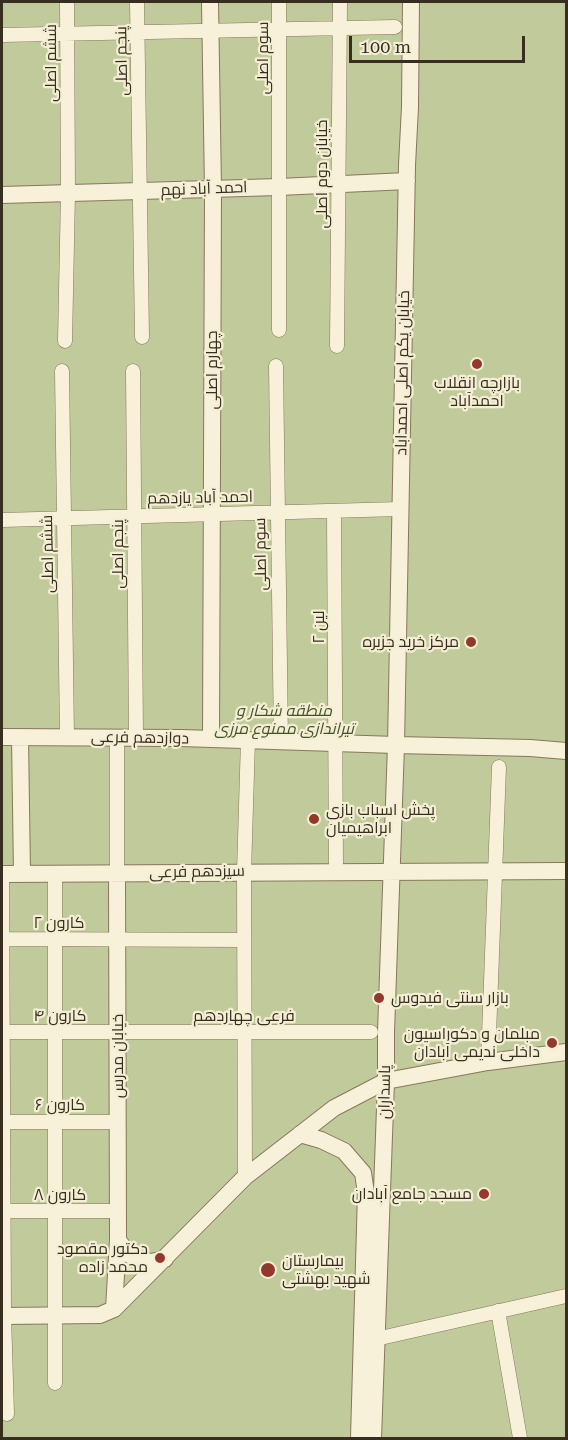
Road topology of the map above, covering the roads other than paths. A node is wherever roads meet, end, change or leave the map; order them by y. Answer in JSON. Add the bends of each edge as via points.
{"nodes":[{"id":1,"x":67,"y":2,"type":"edge"},
{"id":2,"x":137,"y":2,"type":"edge"},
{"id":3,"x":210,"y":2,"type":"edge"},
{"id":4,"x":279,"y":2,"type":"edge"},
{"id":5,"x":340,"y":2,"type":"edge"},
{"id":6,"x":411,"y":2,"type":"edge"},
{"id":7,"x":395,"y":27,"type":"dead end"},
{"id":8,"x":339,"y":29,"type":"junction"},
{"id":9,"x":279,"y":30,"type":"junction"},
{"id":10,"x":211,"y":31,"type":"junction"},
{"id":11,"x":138,"y":33,"type":"junction"},
{"id":12,"x":67,"y":34,"type":"junction"},
{"id":13,"x":2,"y":35,"type":"edge"},
{"id":14,"x":407,"y":181,"type":"junction"},
{"id":15,"x":338,"y":185,"type":"junction"},
{"id":16,"x":279,"y":187,"type":"junction"},
{"id":17,"x":213,"y":189,"type":"junction"},
{"id":18,"x":140,"y":191,"type":"junction"},
{"id":19,"x":68,"y":193,"type":"junction"},
{"id":20,"x":2,"y":195,"type":"edge"},
{"id":21,"x":279,"y":330,"type":"dead end"},
{"id":22,"x":142,"y":337,"type":"dead end"},
{"id":23,"x":65,"y":341,"type":"dead end"},
{"id":24,"x":337,"y":346,"type":"dead end"},
{"id":25,"x":276,"y":366,"type":"dead end"},
{"id":26,"x":62,"y":371,"type":"dead end"},
{"id":27,"x":133,"y":371,"type":"dead end"},
{"id":28,"x":400,"y":509,"type":"junction"},
{"id":29,"x":334,"y":511,"type":"junction"},
{"id":30,"x":277,"y":513,"type":"junction"},
{"id":31,"x":212,"y":514,"type":"junction"},
{"id":32,"x":134,"y":516,"type":"junction"},
{"id":33,"x":64,"y":518,"type":"junction"},
{"id":34,"x":2,"y":520,"type":"edge"},
{"id":35,"x":2,"y":737,"type":"edge"},
{"id":36,"x":20,"y":737,"type":"junction"},
{"id":37,"x":67,"y":737,"type":"junction"},
{"id":38,"x":117,"y":737,"type":"junction"},
{"id":39,"x":136,"y":737,"type":"junction"},
{"id":40,"x":211,"y":739,"type":"junction"},
{"id":41,"x":248,"y":740,"type":"junction"},
{"id":42,"x":281,"y":741,"type":"junction"},
{"id":43,"x":336,"y":743,"type":"junction"},
{"id":44,"x":396,"y":745,"type":"junction"},
{"id":45,"x":567,"y":751,"type":"edge"},
{"id":46,"x":499,"y":767,"type":"dead end"},
{"id":47,"x":392,"y":870,"type":"junction"},
{"id":48,"x":495,"y":870,"type":"junction"},
{"id":49,"x":336,"y":871,"type":"junction"},
{"id":50,"x":567,"y":871,"type":"edge"},
{"id":51,"x":244,"y":872,"type":"junction"},
{"id":52,"x":55,"y":873,"type":"junction"},
{"id":53,"x":117,"y":873,"type":"junction"},
{"id":54,"x":2,"y":874,"type":"edge"},
{"id":55,"x":22,"y":874,"type":"junction"},
{"id":56,"x":2,"y":939,"type":"edge"},
{"id":57,"x":55,"y":939,"type":"junction"},
{"id":58,"x":117,"y":939,"type":"junction"},
{"id":59,"x":244,"y":940,"type":"junction"},
{"id":60,"x":2,"y":1032,"type":"edge"},
{"id":61,"x":55,"y":1032,"type":"junction"},
{"id":62,"x":118,"y":1032,"type":"junction"},
{"id":63,"x":244,"y":1032,"type":"junction"},
{"id":64,"x":371,"y":1032,"type":"dead end"},
{"id":65,"x":567,"y":1052,"type":"edge"},
{"id":66,"x":488,"y":1062,"type":"junction"},
{"id":67,"x":386,"y":1081,"type":"junction"},
{"id":68,"x":2,"y":1122,"type":"edge"},
{"id":69,"x":55,"y":1122,"type":"junction"},
{"id":70,"x":118,"y":1122,"type":"junction"},
{"id":71,"x":300,"y":1134,"type":"junction"},
{"id":72,"x":244,"y":1177,"type":"junction"},
{"id":73,"x":2,"y":1211,"type":"edge"},
{"id":74,"x":54,"y":1211,"type":"junction"},
{"id":75,"x":118,"y":1211,"type":"junction"},
{"id":76,"x":118,"y":1240,"type":"junction"},
{"id":77,"x":165,"y":1259,"type":"junction"},
{"id":78,"x":567,"y":1296,"type":"edge"},
{"id":79,"x":114,"y":1309,"type":"junction"},
{"id":80,"x":498,"y":1311,"type":"junction"},
{"id":81,"x":3,"y":1316,"type":"edge"},
{"id":82,"x":54,"y":1316,"type":"junction"},
{"id":83,"x":376,"y":1339,"type":"junction"},
{"id":84,"x":55,"y":1383,"type":"dead end"},
{"id":85,"x":8,"y":1414,"type":"dead end"},
{"id":86,"x":359,"y":1438,"type":"edge"},
{"id":87,"x":373,"y":1438,"type":"edge"},
{"id":88,"x":520,"y":1438,"type":"edge"}],
"edges":[{"from":1,"to":12,"type":"street","name":"ششم اصلی"},
{"from":2,"to":11,"type":"street","name":"پنجم اصلی"},
{"from":3,"to":10,"type":"street","name":"چهارم اصلی"},
{"from":4,"to":9,"type":"street","name":"سوم اصلی"},
{"from":5,"to":8,"type":"street","name":"خیابان دوم اصلی"},
{"from":6,"to":14,"type":"street","name":"خیابان یکم اصلی احمداباد"},
{"from":7,"to":8,"type":"street"},
{"from":8,"to":9,"type":"street"},
{"from":8,"to":15,"type":"street","name":"خیابان دوم اصلی"},
{"from":9,"to":10,"type":"street"},
{"from":9,"to":16,"type":"street","name":"سوم اصلی"},
{"from":10,"to":11,"type":"street"},
{"from":10,"to":17,"type":"street","name":"چهارم اصلی"},
{"from":11,"to":12,"type":"street"},
{"from":11,"to":18,"type":"street","name":"پنجم اصلی"},
{"from":12,"to":13,"type":"street"},
{"from":12,"to":19,"type":"street","name":"ششم اصلی"},
{"from":14,"to":15,"type":"street","name":"احمد آباد نهم"},
{"from":14,"to":28,"type":"street","name":"خیابان یکم اصلی احمداباد"},
{"from":15,"to":16,"type":"street","name":"احمد آباد نهم"},
{"from":15,"to":24,"type":"street","name":"خیابان دوم اصلی"},
{"from":16,"to":17,"type":"street","name":"احمد آباد نهم"},
{"from":16,"to":21,"type":"street","name":"سوم اصلی"},
{"from":17,"to":18,"type":"street","name":"احمد آباد نهم"},
{"from":17,"to":31,"type":"street","name":"چهارم اصلی"},
{"from":18,"to":19,"type":"street","name":"احمد آباد نهم"},
{"from":18,"to":22,"type":"street","name":"پنجم اصلی"},
{"from":19,"to":20,"type":"street","name":"احمد آباد نهم"},
{"from":19,"to":23,"type":"street","name":"ششم اصلی"},
{"from":25,"to":30,"type":"street","name":"سوم اصلی"},
{"from":26,"to":33,"type":"street","name":"ششم اصلی"},
{"from":27,"to":32,"type":"street","name":"پنجم اصلی"},
{"from":28,"to":29,"type":"street","name":"احمد آباد یازدهم"},
{"from":28,"to":44,"type":"street","name":"خیابان یکم اصلی احمداباد"},
{"from":29,"to":30,"type":"street","name":"احمد آباد یازدهم"},
{"from":29,"to":43,"type":"street","name":"لین ۲"},
{"from":30,"to":31,"type":"street","name":"احمد آباد یازدهم"},
{"from":30,"to":42,"type":"street","name":"سوم اصلی"},
{"from":31,"to":32,"type":"street","name":"احمد آباد یازدهم"},
{"from":31,"to":40,"type":"street","name":"چهارم اصلی"},
{"from":32,"to":33,"type":"street","name":"احمد آباد یازدهم"},
{"from":32,"to":39,"type":"street","name":"پنجم اصلی"},
{"from":33,"to":34,"type":"street","name":"احمد آباد یازدهم"},
{"from":33,"to":37,"type":"street","name":"ششم اصلی"},
{"from":35,"to":36,"type":"street","name":"دوازدهم فرعی"},
{"from":36,"to":37,"type":"street","name":"دوازدهم فرعی"},
{"from":36,"to":55,"type":"street"},
{"from":37,"to":38,"type":"street","name":"دوازدهم فرعی"},
{"from":38,"to":39,"type":"street","name":"دوازدهم فرعی"},
{"from":38,"to":53,"type":"street"},
{"from":39,"to":40,"type":"street","name":"دوازدهم فرعی"},
{"from":40,"to":41,"type":"street","name":"دوازدهم فرعی"},
{"from":41,"to":42,"type":"street","name":"دوازدهم فرعی"},
{"from":41,"to":51,"type":"street"},
{"from":42,"to":43,"type":"street","name":"دوازدهم فرعی"},
{"from":43,"to":44,"type":"street","name":"دوازدهم فرعی"},
{"from":43,"to":49,"type":"street","name":"لین ۲"},
{"from":44,"to":45,"type":"street","name":"دوازدهم فرعی"},
{"from":44,"to":47,"type":"street","name":"پاسداران"},
{"from":46,"to":48,"type":"street"},
{"from":47,"to":48,"type":"street","name":"سیزدهم فرعی"},
{"from":47,"to":49,"type":"street","name":"سیزدهم فرعی"},
{"from":47,"to":67,"type":"street","name":"پاسداران"},
{"from":48,"to":50,"type":"street","name":"سیزدهم فرعی"},
{"from":48,"to":66,"type":"street"},
{"from":49,"to":51,"type":"street","name":"سیزدهم فرعی"},
{"from":51,"to":53,"type":"street","name":"سیزدهم فرعی"},
{"from":51,"to":59,"type":"street"},
{"from":52,"to":53,"type":"street","name":"سیزدهم فرعی"},
{"from":52,"to":55,"type":"street","name":"سیزدهم فرعی"},
{"from":52,"to":57,"type":"street"},
{"from":53,"to":58,"type":"street","name":"خیابان مدرس"},
{"from":54,"to":55,"type":"street","name":"سیزدهم فرعی"},
{"from":54,"to":56,"type":"street"},
{"from":56,"to":57,"type":"street","name":"کارون ۲"},
{"from":56,"to":60,"type":"street"},
{"from":57,"to":58,"type":"street","name":"کارون ۲"},
{"from":57,"to":61,"type":"street"},
{"from":58,"to":59,"type":"street","name":"کارون ۲"},
{"from":58,"to":62,"type":"street","name":"خیابان مدرس"},
{"from":59,"to":63,"type":"street"},
{"from":60,"to":61,"type":"street","name":"کارون ۴"},
{"from":60,"to":68,"type":"street"},
{"from":61,"to":62,"type":"street","name":"کارون ۴"},
{"from":61,"to":69,"type":"street"},
{"from":62,"to":63,"type":"street","name":"فرعی چهاردهم"},
{"from":62,"to":70,"type":"street","name":"خیابان مدرس"},
{"from":63,"to":64,"type":"street","name":"فرعی چهاردهم"},
{"from":63,"to":72,"type":"street"},
{"from":65,"to":66,"type":"street"},
{"from":66,"to":67,"type":"street"},
{"from":67,"to":71,"type":"street","via":[[334,1107]]},
{"from":67,"to":83,"type":"street","name":"پاسداران"},
{"from":68,"to":69,"type":"street","name":"کارون ۶"},
{"from":68,"to":73,"type":"street"},
{"from":69,"to":70,"type":"street","name":"کارون ۶"},
{"from":69,"to":74,"type":"street"},
{"from":70,"to":75,"type":"street","name":"خیابان مدرس"},
{"from":71,"to":72,"type":"street"},
{"from":71,"to":86,"type":"street","via":[[344,1151],[363,1173],[366,1193]]},
{"from":72,"to":77,"type":"street"},
{"from":73,"to":74,"type":"street","name":"کارون ۸"},
{"from":73,"to":81,"type":"street"},
{"from":74,"to":75,"type":"street","name":"کارون ۸"},
{"from":74,"to":82,"type":"street"},
{"from":75,"to":76,"type":"street","name":"خیابان مدرس"},
{"from":76,"to":77,"type":"street","via":[[137,1259]]},
{"from":76,"to":79,"type":"street","name":"خیابان مدرس"},
{"from":77,"to":79,"type":"street"},
{"from":78,"to":80,"type":"street"},
{"from":79,"to":82,"type":"street","via":[[100,1316]]},
{"from":80,"to":83,"type":"street"},
{"from":80,"to":88,"type":"street"},
{"from":81,"to":82,"type":"street"},
{"from":81,"to":85,"type":"street"},
{"from":82,"to":84,"type":"street"},
{"from":83,"to":87,"type":"street","name":"پاسداران"}]}
